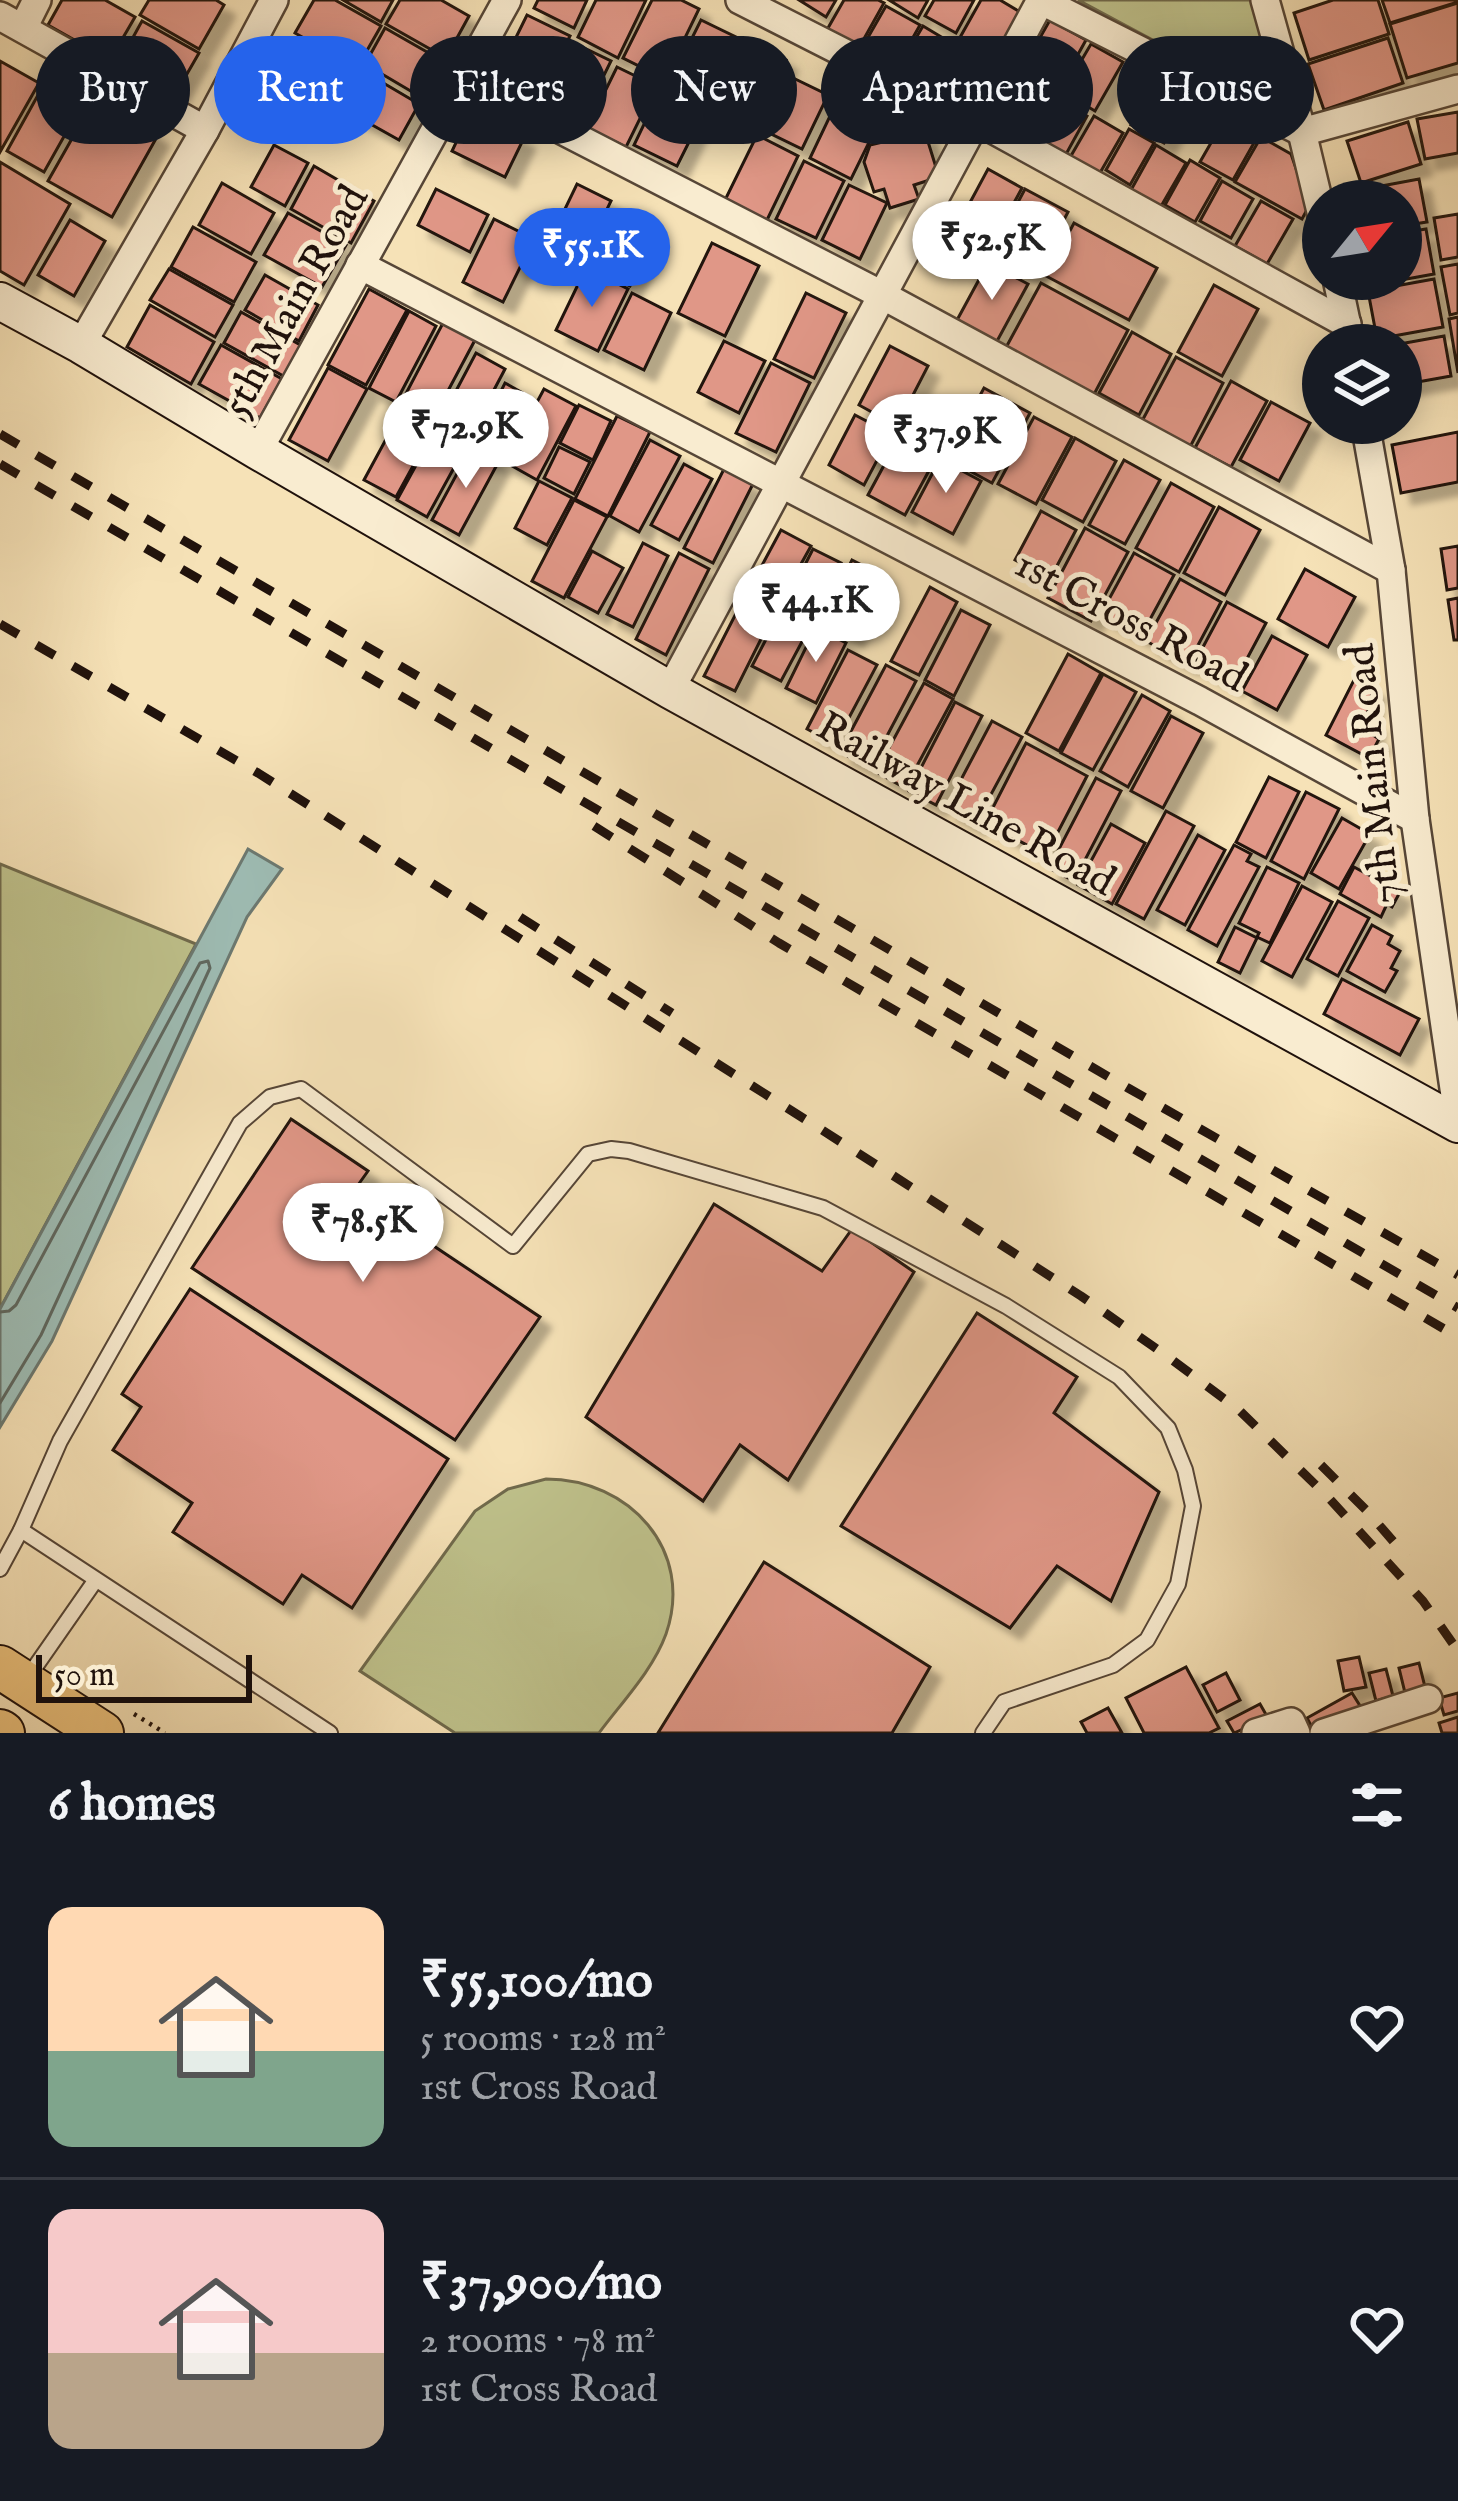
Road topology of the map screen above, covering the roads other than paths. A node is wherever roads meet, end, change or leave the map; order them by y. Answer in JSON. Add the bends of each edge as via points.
{"nodes":[{"id":1,"x":37,"y":0,"type":"edge"},
{"id":2,"x":274,"y":0,"type":"edge"},
{"id":3,"x":507,"y":0,"type":"edge"},
{"id":4,"x":740,"y":0,"type":"edge"},
{"id":5,"x":1041,"y":0,"type":"edge"},
{"id":6,"x":1265,"y":0,"type":"edge"},
{"id":7,"x":11,"y":22,"type":"edge"},
{"id":8,"x":487,"y":36,"type":"edge"},
{"id":9,"x":1022,"y":36,"type":"edge"},
{"id":10,"x":1275,"y":36,"type":"edge"},
{"id":11,"x":1117,"y":38,"type":"edge"},
{"id":12,"x":821,"y":41,"type":"edge"},
{"id":13,"x":1458,"y":89,"type":"edge"},
{"id":14,"x":1314,"y":128,"type":"edge"},
{"id":15,"x":205,"y":130,"type":"junction"},
{"id":16,"x":428,"y":144,"type":"edge"},
{"id":17,"x":590,"y":144,"type":"edge"},
{"id":18,"x":963,"y":144,"type":"edge"},
{"id":19,"x":1018,"y":144,"type":"edge"},
{"id":20,"x":1305,"y":144,"type":"edge"},
{"id":21,"x":1314,"y":180,"type":"edge"},
{"id":22,"x":360,"y":265,"type":"junction"},
{"id":23,"x":882,"y":295,"type":"junction"},
{"id":24,"x":0,"y":301,"type":"edge"},
{"id":25,"x":1332,"y":324,"type":"edge"},
{"id":26,"x":81,"y":344,"type":"junction"},
{"id":27,"x":1369,"y":444,"type":"edge"},
{"id":28,"x":258,"y":451,"type":"junction"},
{"id":29,"x":782,"y":482,"type":"junction"},
{"id":30,"x":1391,"y":570,"type":"junction"},
{"id":31,"x":670,"y":691,"type":"junction"},
{"id":32,"x":1414,"y":820,"type":"junction"},
{"id":33,"x":1458,"y":1120,"type":"edge"},
{"id":34,"x":21,"y":1530,"type":"junction"},
{"id":35,"x":0,"y":1569,"type":"edge"},
{"id":36,"x":95,"y":1581,"type":"junction"},
{"id":37,"x":12,"y":1675,"type":"edge"},
{"id":38,"x":1427,"y":1699,"type":"dead end"},
{"id":39,"x":102,"y":1733,"type":"edge"},
{"id":40,"x":330,"y":1733,"type":"edge"},
{"id":41,"x":983,"y":1733,"type":"edge"},
{"id":42,"x":1256,"y":1733,"type":"edge"},
{"id":43,"x":1296,"y":1733,"type":"edge"},
{"id":44,"x":1324,"y":1733,"type":"edge"}],
"edges":[{"from":1,"to":7,"type":"street"},
{"from":2,"to":15,"type":"street"},
{"from":3,"to":8,"type":"street","name":"5th Main Road"},
{"from":4,"to":12,"type":"street"},
{"from":5,"to":9,"type":"street"},
{"from":5,"to":11,"type":"street"},
{"from":6,"to":10,"type":"street"},
{"from":7,"to":15,"type":"street"},
{"from":13,"to":14,"type":"street"},
{"from":15,"to":26,"type":"street"},
{"from":16,"to":22,"type":"street","name":"5th Main Road"},
{"from":17,"to":23,"type":"street"},
{"from":18,"to":23,"type":"street"},
{"from":19,"to":25,"type":"street"},
{"from":20,"to":21,"type":"street"},
{"from":22,"to":28,"type":"street","name":"5th Main Road"},
{"from":22,"to":29,"type":"street","name":"1st Cross Road"},
{"from":23,"to":29,"type":"street"},
{"from":23,"to":30,"type":"street"},
{"from":24,"to":26,"type":"main road","name":"Railway Line Road"},
{"from":26,"to":28,"type":"main road","name":"Railway Line Road"},
{"from":27,"to":30,"type":"street","name":"7th Main Road"},
{"from":28,"to":31,"type":"main road","name":"Railway Line Road"},
{"from":29,"to":31,"type":"street"},
{"from":29,"to":32,"type":"street","name":"1st Cross Road"},
{"from":30,"to":32,"type":"street","name":"7th Main Road"},
{"from":31,"to":33,"type":"main road","name":"Railway Line Road"},
{"from":32,"to":33,"type":"street","name":"7th Main Road"},
{"from":34,"to":35,"type":"lane"},
{"from":34,"to":36,"type":"lane"},
{"from":34,"to":41,"type":"lane","via":[[60,1441],[239,1123],[270,1096],[301,1090],[513,1246],[588,1154],[629,1151],[824,1208],[1119,1377],[1168,1428],[1193,1506],[1178,1584],[1147,1640],[1113,1664],[1004,1702]]},
{"from":36,"to":37,"type":"lane"},
{"from":36,"to":40,"type":"lane"},
{"from":37,"to":39,"type":"main road"},
{"from":38,"to":44,"type":"street"},
{"from":42,"to":43,"type":"street","via":[[1291,1722]]}]}
